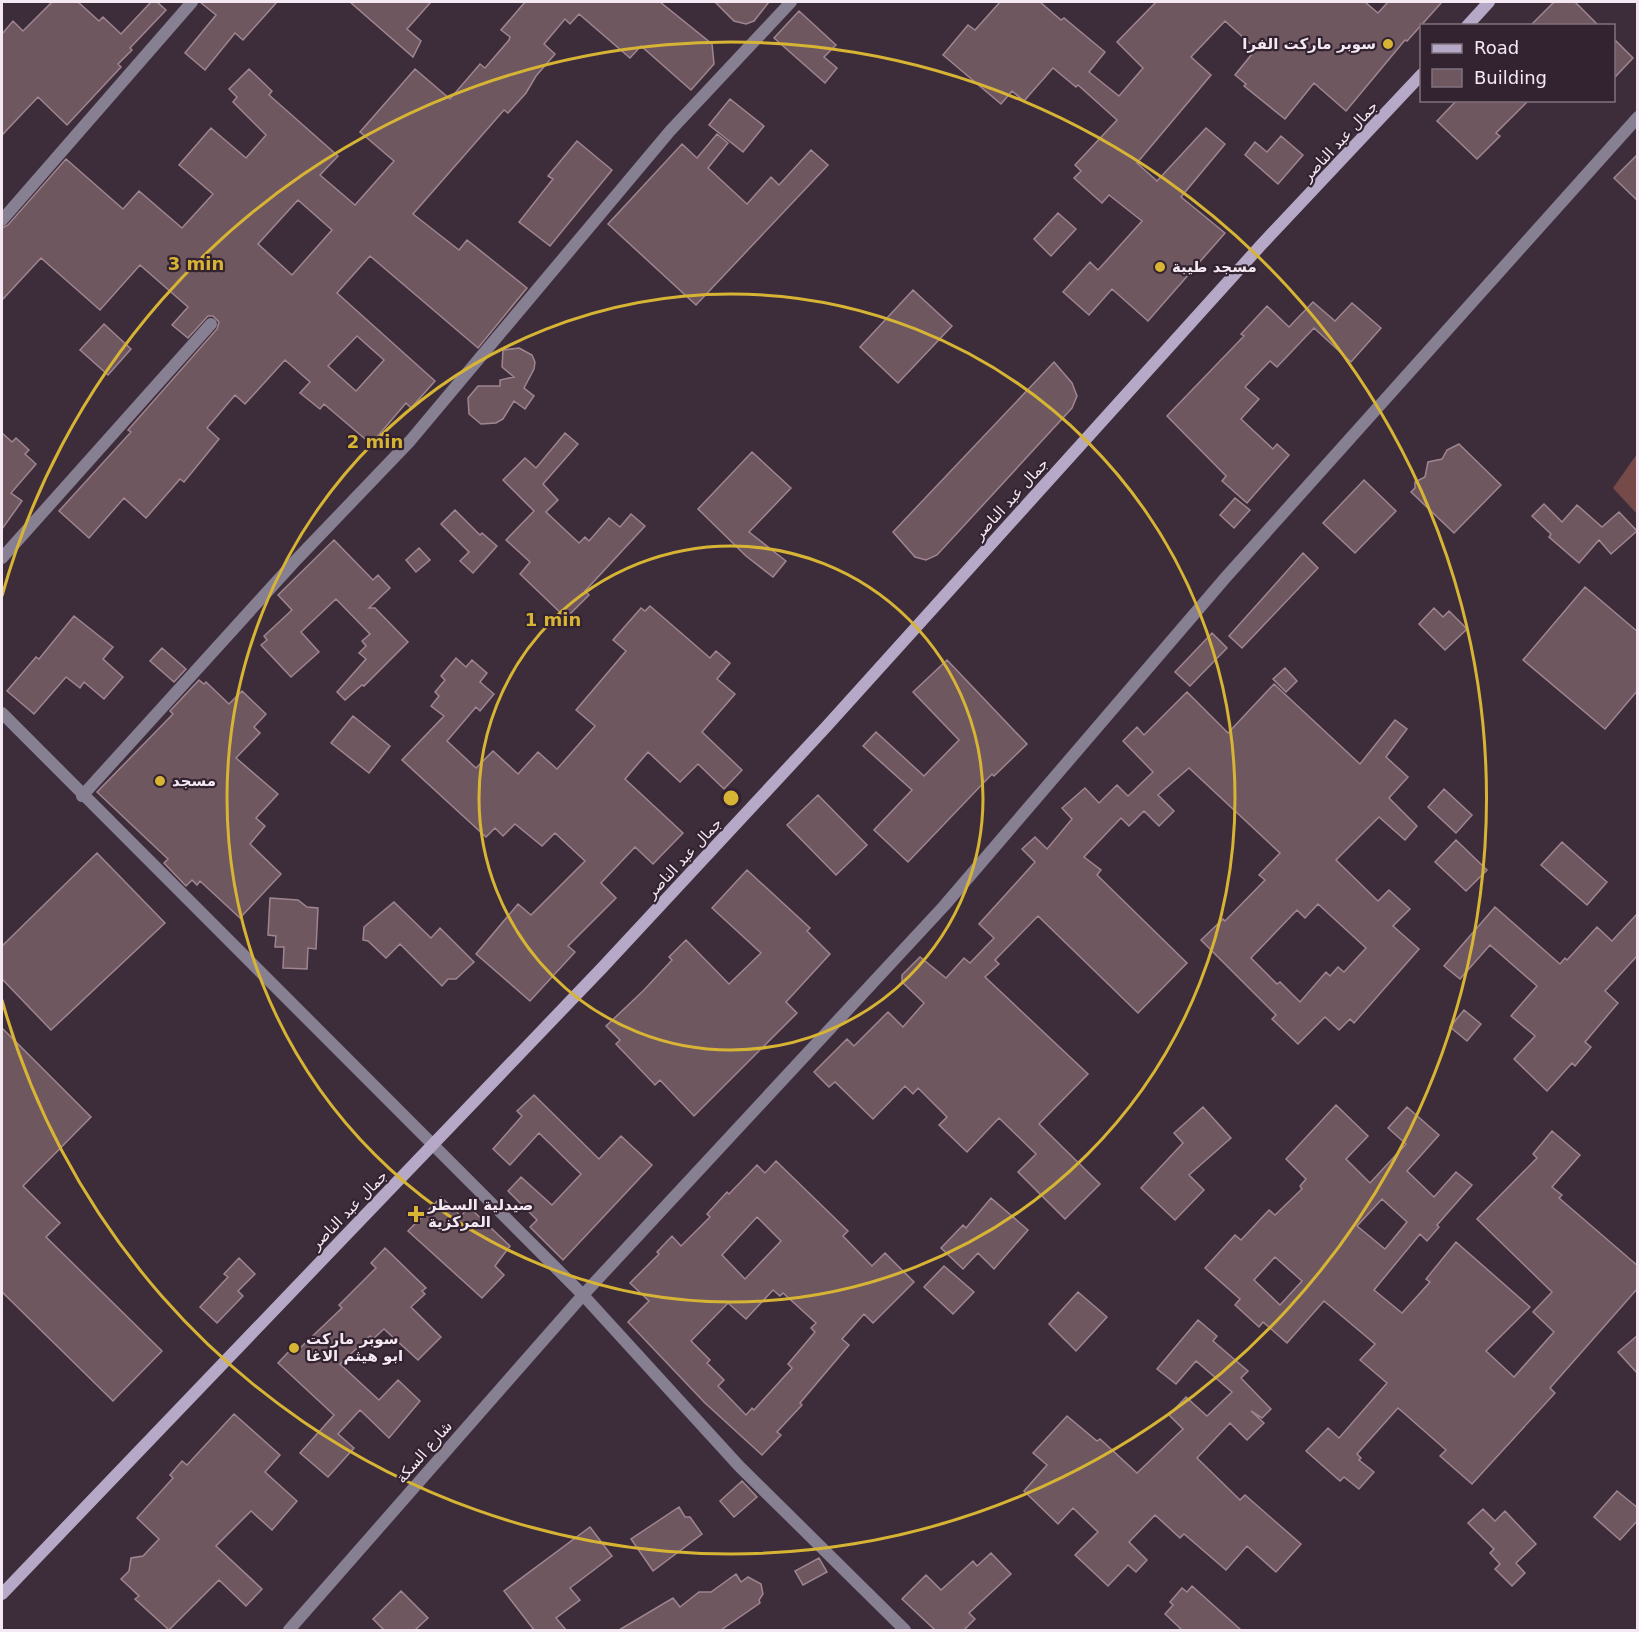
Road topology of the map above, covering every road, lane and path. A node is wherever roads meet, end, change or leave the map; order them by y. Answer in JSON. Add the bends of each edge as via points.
{"nodes":[{"id":1,"x":192,"y":2,"type":"edge"},
{"id":2,"x":791,"y":2,"type":"edge"},
{"id":3,"x":1489,"y":2,"type":"edge"},
{"id":4,"x":1469,"y":24,"type":"edge"},
{"id":5,"x":1420,"y":77,"type":"edge"},
{"id":6,"x":1638,"y":117,"type":"edge"},
{"id":7,"x":2,"y":220,"type":"edge"},
{"id":8,"x":212,"y":324,"type":"dead end"},
{"id":9,"x":2,"y":558,"type":"edge"},
{"id":10,"x":2,"y":713,"type":"edge"},
{"id":11,"x":82,"y":796,"type":"junction"},
{"id":12,"x":434,"y":1144,"type":"junction"},
{"id":13,"x":583,"y":1295,"type":"junction"},
{"id":14,"x":2,"y":1594,"type":"edge"},
{"id":15,"x":289,"y":1630,"type":"edge"},
{"id":16,"x":905,"y":1630,"type":"edge"}],
"edges":[{"from":1,"to":7,"type":"street"},
{"from":2,"to":11,"type":"street","via":[[670,132],[410,441]]},
{"from":3,"to":4,"type":"main road"},
{"from":5,"to":12,"type":"main road","name":"جمال عبد الناصر","via":[[1145,372],[826,727]]},
{"from":6,"to":13,"type":"street","name":"شارع السكة","via":[[1226,578],[944,906]]},
{"from":8,"to":9,"type":"street"},
{"from":10,"to":11,"type":"street"},
{"from":11,"to":12,"type":"street"},
{"from":12,"to":13,"type":"street"},
{"from":12,"to":14,"type":"main road","name":"جمال عبد الناصر"},
{"from":13,"to":15,"type":"street","name":"شارع السكة"},
{"from":13,"to":16,"type":"street","via":[[739,1466]]}]}
